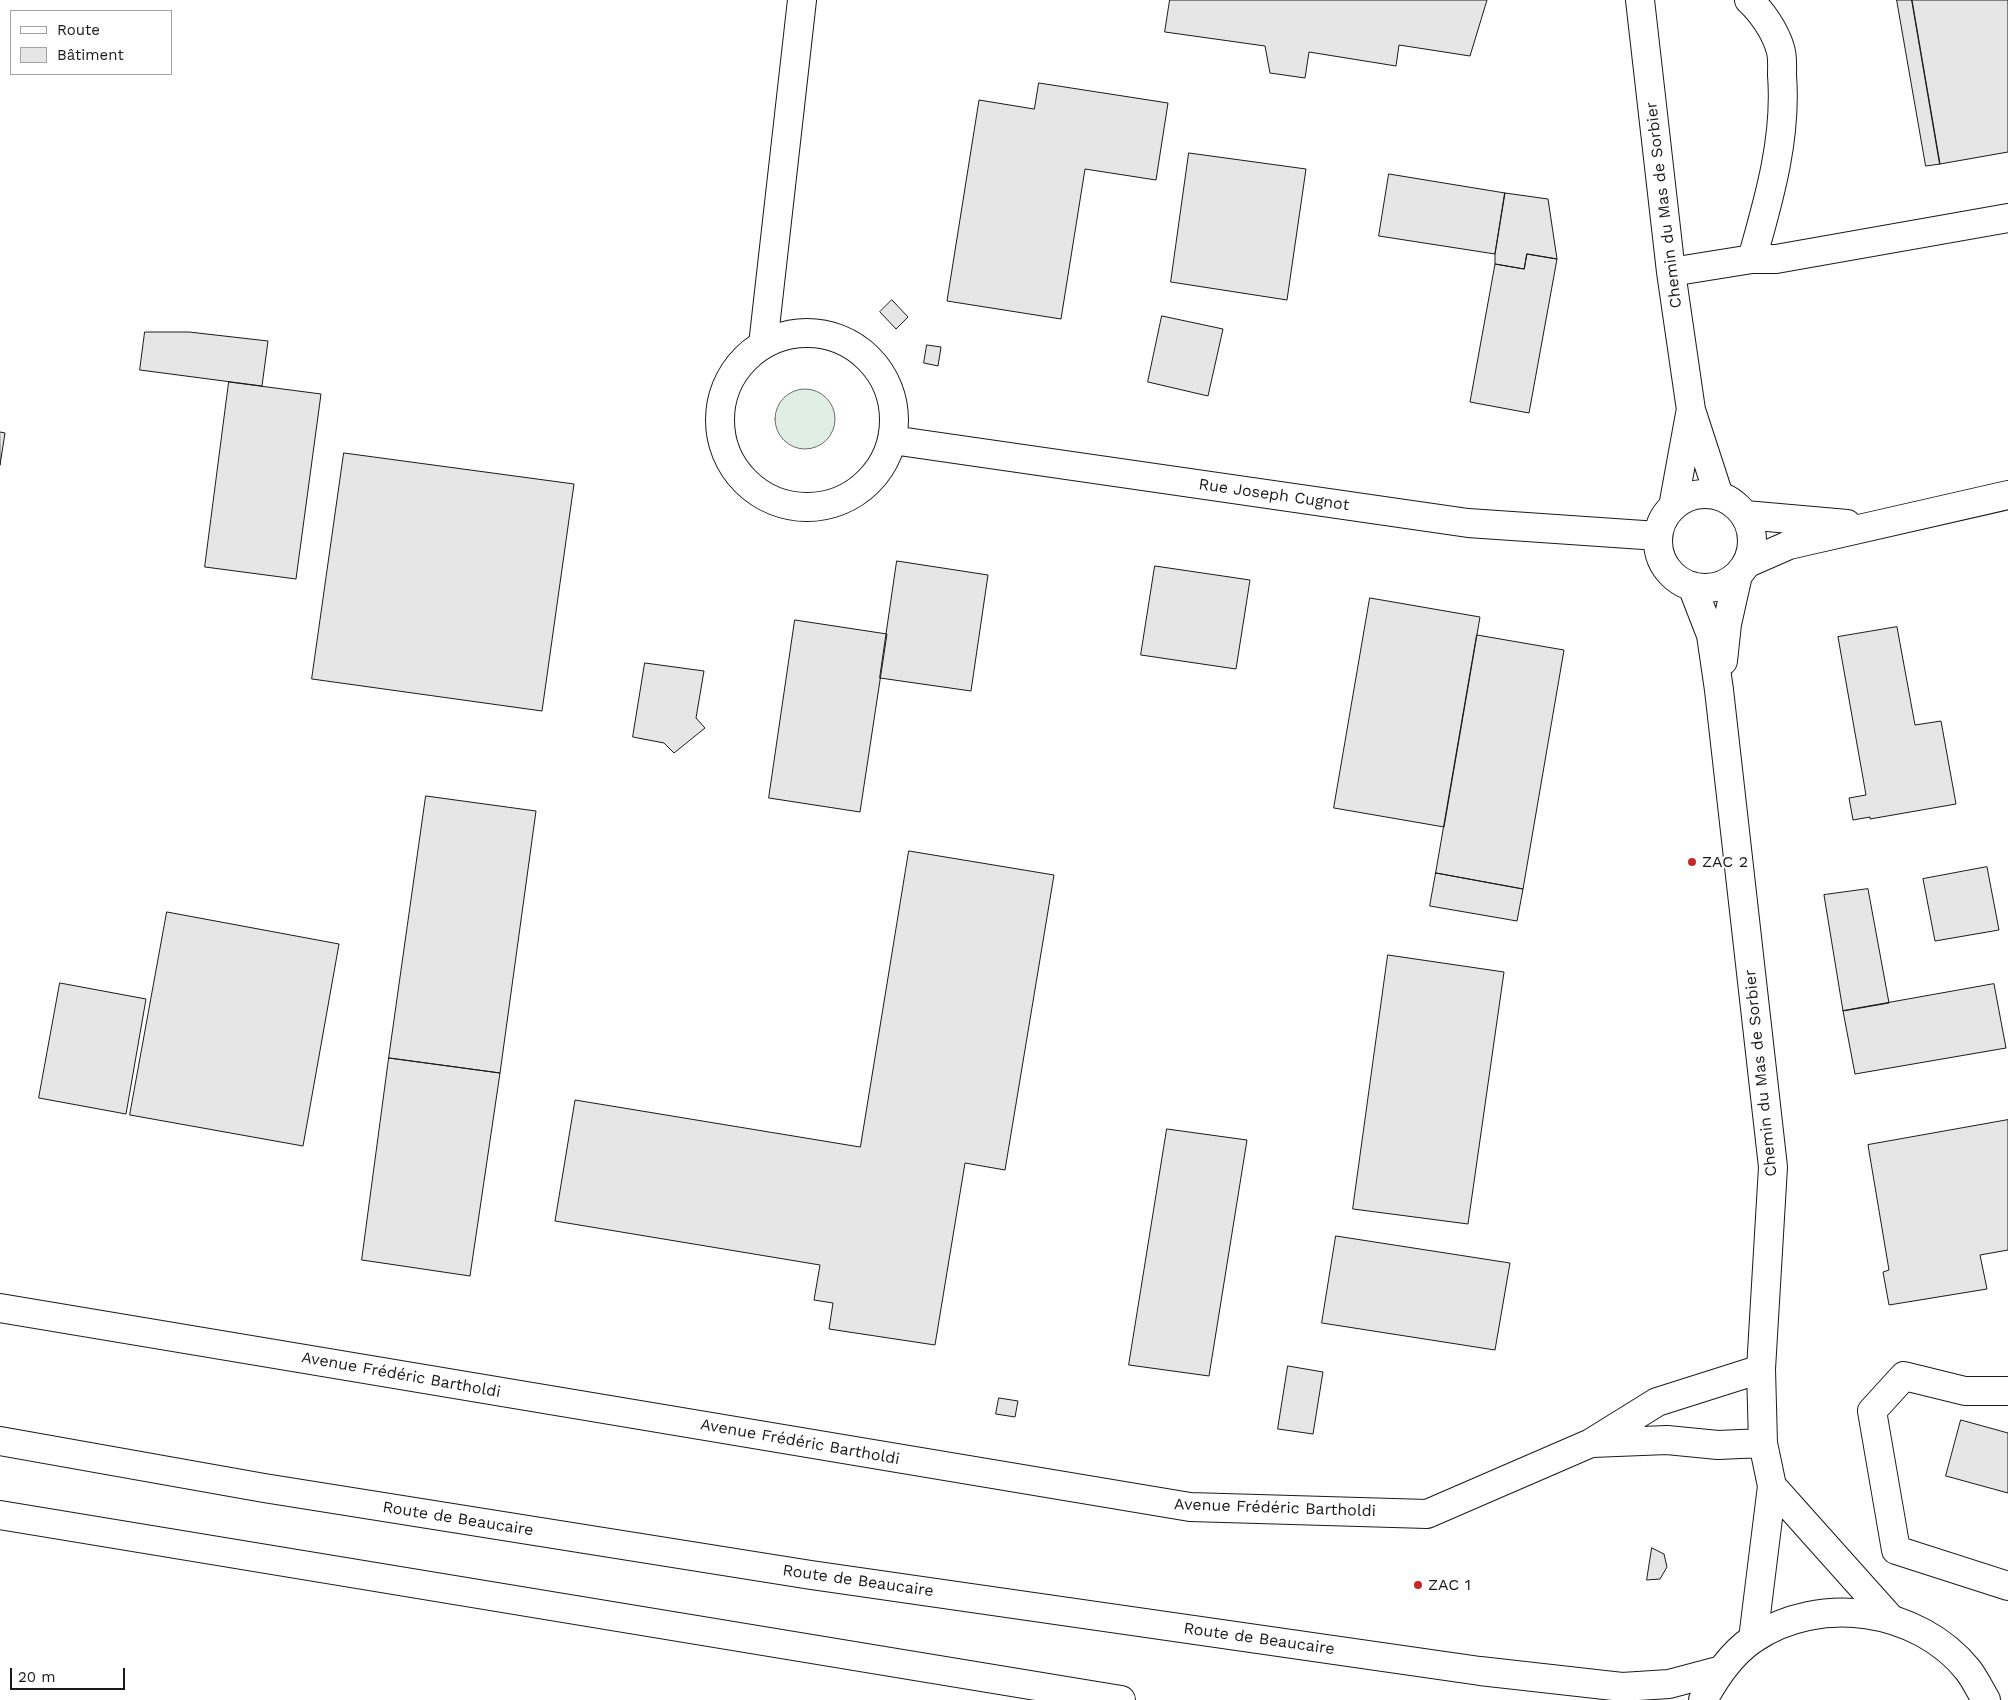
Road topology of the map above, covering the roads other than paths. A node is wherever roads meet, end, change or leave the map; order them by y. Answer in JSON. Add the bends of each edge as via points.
{"nodes":[{"id":1,"x":802,"y":0,"type":"edge"},
{"id":2,"x":1640,"y":0,"type":"edge"},
{"id":3,"x":1749,"y":0,"type":"edge"},
{"id":4,"x":2008,"y":218,"type":"edge"},
{"id":5,"x":1752,"y":260,"type":"junction"},
{"id":6,"x":1671,"y":272,"type":"junction"},
{"id":7,"x":763,"y":345,"type":"junction"},
{"id":8,"x":1691,"y":410,"type":"junction"},
{"id":9,"x":892,"y":440,"type":"junction"},
{"id":10,"x":2008,"y":495,"type":"edge"},
{"id":11,"x":1719,"y":496,"type":"junction"},
{"id":12,"x":1673,"y":507,"type":"junction"},
{"id":13,"x":1745,"y":515,"type":"junction"},
{"id":14,"x":1871,"y":526,"type":"junction"},
{"id":15,"x":1658,"y":536,"type":"junction"},
{"id":16,"x":1743,"y":569,"type":"junction"},
{"id":17,"x":1692,"y":586,"type":"junction"},
{"id":18,"x":1719,"y":690,"type":"junction"},
{"id":19,"x":0,"y":1308,"type":"edge"},
{"id":20,"x":1761,"y":1369,"type":"junction"},
{"id":21,"x":2008,"y":1391,"type":"edge"},
{"id":22,"x":0,"y":1441,"type":"edge"},
{"id":23,"x":1591,"y":1443,"type":"junction"},
{"id":24,"x":1762,"y":1443,"type":"junction"},
{"id":25,"x":1772,"y":1486,"type":"junction"},
{"id":26,"x":0,"y":1516,"type":"edge"},
{"id":27,"x":2008,"y":1586,"type":"edge"},
{"id":28,"x":1890,"y":1618,"type":"junction"},
{"id":29,"x":1753,"y":1639,"type":"junction"},
{"id":30,"x":1718,"y":1671,"type":"junction"},
{"id":31,"x":1121,"y":1700,"type":"edge"},
{"id":32,"x":1703,"y":1700,"type":"edge"},
{"id":33,"x":1986,"y":1700,"type":"edge"}],
"edges":[{"from":1,"to":7,"type":"street"},
{"from":2,"to":6,"type":"street","name":"Chemin du Mas de Sorbier"},
{"from":3,"to":5,"type":"street","via":[[1764,17],[1781,48],[1783,83],[1783,124],[1772,184]]},
{"from":4,"to":5,"type":"street","via":[[1776,259]]},
{"from":5,"to":6,"type":"street"},
{"from":6,"to":8,"type":"street","name":"Chemin du Mas de Sorbier"},
{"from":7,"to":9,"type":"street","via":[[790,334],[818,334],[846,342],[869,359],[886,383],[894,411]]},
{"from":7,"to":9,"type":"street","via":[[740,363],[725,388],[719,415],[722,444],[734,470],[755,491],[780,504],[809,507],[837,502],[862,488],[881,466]]},
{"from":8,"to":11,"type":"street","name":"Chemin du Mas de Sorbier"},
{"from":8,"to":12,"type":"street","name":"Chemin du Mas de Sorbier"},
{"from":9,"to":15,"type":"street","name":"Rue Joseph Cugnot","via":[[1468,523]]},
{"from":10,"to":14,"type":"street"},
{"from":11,"to":12,"type":"street","via":[[1703,494],[1687,498]]},
{"from":11,"to":13,"type":"street"},
{"from":12,"to":15,"type":"street","via":[[1663,520]]},
{"from":13,"to":14,"type":"street"},
{"from":13,"to":16,"type":"street","via":[[1751,530],[1752,546]]},
{"from":14,"to":16,"type":"street","via":[[1789,545]]},
{"from":15,"to":17,"type":"street","via":[[1659,552],[1666,567],[1677,579]]},
{"from":16,"to":17,"type":"street","via":[[1724,584],[1708,588]]},
{"from":16,"to":18,"type":"street","name":"Chemin du Mas de Sorbier","via":[[1727,624]]},
{"from":17,"to":18,"type":"street","name":"Chemin du Mas de Sorbier","via":[[1711,635]]},
{"from":18,"to":20,"type":"street","name":"Chemin du Mas de Sorbier","via":[[1773,1167]]},
{"from":19,"to":23,"type":"street","name":"Avenue Frédéric Bartholdi","via":[[1190,1507],[1427,1514]]},
{"from":20,"to":23,"type":"street","name":"Avenue Frédéric Bartholdi","via":[[1657,1402]]},
{"from":20,"to":24,"type":"street","name":"Chemin du Mas de Sorbier"},
{"from":21,"to":27,"type":"street","via":[[1965,1392],[1904,1376],[1872,1411],[1896,1550]]},
{"from":22,"to":30,"type":"street","name":"Route de Beaucaire","via":[[264,1488],[811,1575],[1480,1671],[1622,1688],[1669,1684]]},
{"from":23,"to":24,"type":"street","name":"Avenue Frédéric Bartholdi","via":[[1668,1440],[1718,1445]]},
{"from":24,"to":25,"type":"street","name":"Chemin du Mas de Sorbier"},
{"from":25,"to":28,"type":"street","name":"Chemin du Mas de Sorbier"},
{"from":25,"to":29,"type":"street","name":"Chemin du Mas de Sorbier"},
{"from":26,"to":31,"type":"street"},
{"from":28,"to":29,"type":"street","name":"Route de Beaucaire","via":[[1843,1611],[1796,1618]]},
{"from":28,"to":33,"type":"street","name":"Route de Beaucaire","via":[[1933,1638],[1968,1670]]},
{"from":29,"to":30,"type":"street","name":"Route de Beaucaire"},
{"from":30,"to":32,"type":"street","name":"Route de Beaucaire"}]}
